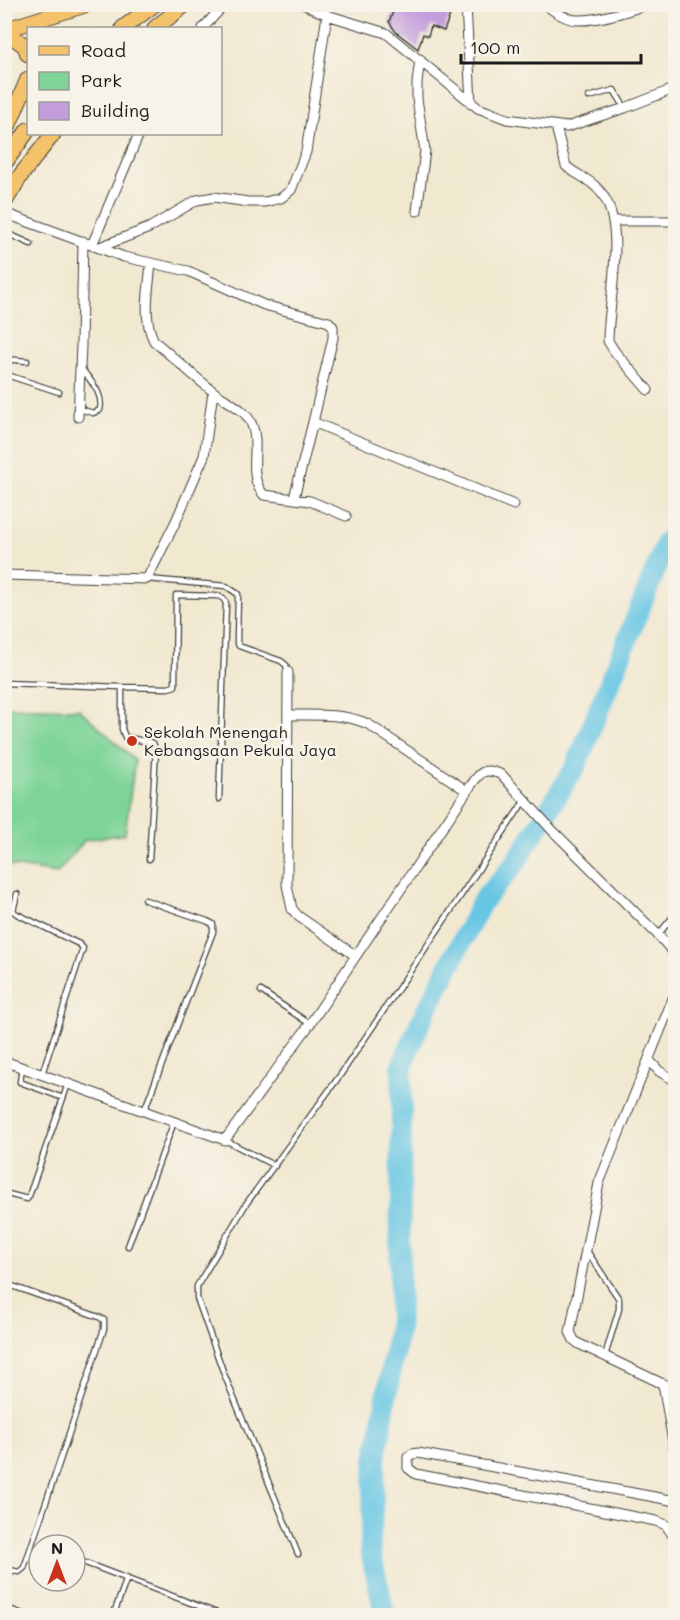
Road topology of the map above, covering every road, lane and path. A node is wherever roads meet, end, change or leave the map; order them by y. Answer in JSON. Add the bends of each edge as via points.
{"nodes":[{"id":1,"x":88,"y":4,"type":"edge"},
{"id":2,"x":154,"y":4,"type":"edge"},
{"id":3,"x":186,"y":4,"type":"edge"},
{"id":4,"x":225,"y":4,"type":"edge"},
{"id":5,"x":303,"y":4,"type":"edge"},
{"id":6,"x":544,"y":4,"type":"edge"},
{"id":7,"x":648,"y":4,"type":"edge"},
{"id":8,"x":470,"y":6,"type":"edge"},
{"id":9,"x":327,"y":15,"type":"junction"},
{"id":10,"x":124,"y":27,"type":"edge"},
{"id":11,"x":156,"y":27,"type":"edge"},
{"id":12,"x":203,"y":27,"type":"edge"},
{"id":13,"x":4,"y":30,"type":"edge"},
{"id":14,"x":27,"y":51,"type":"edge"},
{"id":15,"x":420,"y":59,"type":"junction"},
{"id":16,"x":27,"y":82,"type":"edge"},
{"id":17,"x":675,"y":88,"type":"edge"},
{"id":18,"x":589,"y":97,"type":"dead end"},
{"id":19,"x":471,"y":104,"type":"junction"},
{"id":20,"x":625,"y":108,"type":"junction"},
{"id":21,"x":556,"y":127,"type":"junction"},
{"id":22,"x":27,"y":131,"type":"edge"},
{"id":23,"x":52,"y":135,"type":"edge"},
{"id":24,"x":139,"y":135,"type":"edge"},
{"id":25,"x":4,"y":136,"type":"edge"},
{"id":26,"x":4,"y":164,"type":"edge"},
{"id":27,"x":4,"y":203,"type":"edge"},
{"id":28,"x":417,"y":212,"type":"dead end"},
{"id":29,"x":4,"y":213,"type":"edge"},
{"id":30,"x":613,"y":221,"type":"junction"},
{"id":31,"x":675,"y":221,"type":"edge"},
{"id":32,"x":4,"y":232,"type":"edge"},
{"id":33,"x":31,"y":244,"type":"dead end"},
{"id":34,"x":92,"y":244,"type":"junction"},
{"id":35,"x":151,"y":263,"type":"junction"},
{"id":36,"x":4,"y":360,"type":"edge"},
{"id":37,"x":27,"y":361,"type":"dead end"},
{"id":38,"x":80,"y":367,"type":"junction"},
{"id":39,"x":4,"y":371,"type":"edge"},
{"id":40,"x":648,"y":390,"type":"dead end"},
{"id":41,"x":59,"y":392,"type":"dead end"},
{"id":42,"x":213,"y":392,"type":"junction"},
{"id":43,"x":78,"y":402,"type":"junction"},
{"id":44,"x":78,"y":417,"type":"dead end"},
{"id":45,"x":312,"y":422,"type":"junction"},
{"id":46,"x":294,"y":498,"type":"junction"},
{"id":47,"x":514,"y":505,"type":"dead end"},
{"id":48,"x":346,"y":516,"type":"dead end"},
{"id":49,"x":4,"y":575,"type":"edge"},
{"id":50,"x":147,"y":579,"type":"junction"},
{"id":51,"x":288,"y":672,"type":"joint"},
{"id":52,"x":4,"y":683,"type":"edge"},
{"id":53,"x":122,"y":687,"type":"junction"},
{"id":54,"x":288,"y":715,"type":"junction"},
{"id":55,"x":467,"y":791,"type":"junction"},
{"id":56,"x":219,"y":799,"type":"dead end"},
{"id":57,"x":525,"y":800,"type":"junction"},
{"id":58,"x":149,"y":859,"type":"dead end"},
{"id":59,"x":17,"y":894,"type":"dead end"},
{"id":60,"x":145,"y":900,"type":"dead end"},
{"id":61,"x":675,"y":913,"type":"edge"},
{"id":62,"x":658,"y":935,"type":"junction"},
{"id":63,"x":356,"y":956,"type":"junction"},
{"id":64,"x":675,"y":956,"type":"edge"},
{"id":65,"x":261,"y":991,"type":"dead end"},
{"id":66,"x":675,"y":991,"type":"edge"},
{"id":67,"x":310,"y":1024,"type":"junction"},
{"id":68,"x":649,"y":1060,"type":"junction"},
{"id":69,"x":4,"y":1061,"type":"edge"},
{"id":70,"x":22,"y":1067,"type":"junction"},
{"id":71,"x":42,"y":1074,"type":"junction"},
{"id":72,"x":675,"y":1081,"type":"edge"},
{"id":73,"x":68,"y":1084,"type":"junction"},
{"id":74,"x":63,"y":1098,"type":"junction"},
{"id":75,"x":144,"y":1111,"type":"junction"},
{"id":76,"x":174,"y":1122,"type":"junction"},
{"id":77,"x":225,"y":1140,"type":"junction"},
{"id":78,"x":275,"y":1166,"type":"junction"},
{"id":79,"x":4,"y":1193,"type":"edge"},
{"id":80,"x":128,"y":1246,"type":"dead end"},
{"id":81,"x":586,"y":1249,"type":"junction"},
{"id":82,"x":4,"y":1283,"type":"edge"},
{"id":83,"x":605,"y":1356,"type":"junction"},
{"id":84,"x":663,"y":1384,"type":"junction"},
{"id":85,"x":675,"y":1389,"type":"edge"},
{"id":86,"x":675,"y":1459,"type":"edge"},
{"id":87,"x":675,"y":1501,"type":"edge"},
{"id":88,"x":37,"y":1533,"type":"edge"},
{"id":89,"x":675,"y":1540,"type":"edge"},
{"id":90,"x":298,"y":1554,"type":"dead end"},
{"id":91,"x":27,"y":1560,"type":"edge"},
{"id":92,"x":87,"y":1563,"type":"edge"},
{"id":93,"x":4,"y":1569,"type":"edge"},
{"id":94,"x":11,"y":1572,"type":"junction"},
{"id":95,"x":127,"y":1578,"type":"junction"},
{"id":96,"x":4,"y":1588,"type":"edge"},
{"id":97,"x":4,"y":1607,"type":"edge"},
{"id":98,"x":28,"y":1616,"type":"edge"},
{"id":99,"x":113,"y":1616,"type":"edge"},
{"id":100,"x":225,"y":1616,"type":"edge"}],
"edges":[{"from":1,"to":13,"type":"main road"},
{"from":2,"to":10,"type":"main road"},
{"from":3,"to":11,"type":"main road"},
{"from":4,"to":12,"type":"street"},
{"from":5,"to":9,"type":"street"},
{"from":6,"to":7,"type":"street","via":[[578,20]]},
{"from":8,"to":19,"type":"street"},
{"from":9,"to":15,"type":"street","via":[[386,33]]},
{"from":9,"to":34,"type":"street","via":[[306,152],[291,190],[281,198],[265,202],[214,197],[197,200],[149,228]]},
{"from":13,"to":14,"type":"main road"},
{"from":15,"to":19,"type":"street"},
{"from":15,"to":28,"type":"street","via":[[417,91],[425,151]]},
{"from":16,"to":25,"type":"main road"},
{"from":17,"to":20,"type":"street"},
{"from":18,"to":20,"type":"lane","via":[[614,90]]},
{"from":19,"to":21,"type":"street","via":[[494,116]]},
{"from":20,"to":21,"type":"street","via":[[581,124]]},
{"from":21,"to":30,"type":"street","via":[[566,166],[597,187]]},
{"from":22,"to":26,"type":"main road"},
{"from":23,"to":27,"type":"main road"},
{"from":24,"to":34,"type":"street"},
{"from":29,"to":34,"type":"street"},
{"from":30,"to":31,"type":"street"},
{"from":30,"to":40,"type":"street","via":[[615,249],[608,341]]},
{"from":32,"to":33,"type":"lane"},
{"from":34,"to":35,"type":"street"},
{"from":34,"to":38,"type":"street"},
{"from":35,"to":42,"type":"street","via":[[149,331],[154,341]]},
{"from":35,"to":45,"type":"street","via":[[188,271],[264,305],[329,322],[333,338]]},
{"from":36,"to":37,"type":"lane"},
{"from":38,"to":43,"type":"street"},
{"from":38,"to":43,"type":"lane","via":[[102,403],[100,410],[93,413],[83,410]]},
{"from":39,"to":41,"type":"lane"},
{"from":42,"to":46,"type":"street","via":[[251,422],[256,435],[259,490],[264,495]]},
{"from":42,"to":50,"type":"street","via":[[204,456]]},
{"from":43,"to":44,"type":"street"},
{"from":45,"to":46,"type":"street"},
{"from":45,"to":47,"type":"street"},
{"from":46,"to":48,"type":"street"},
{"from":49,"to":50,"type":"street"},
{"from":50,"to":51,"type":"lane","via":[[232,588],[238,594],[239,646],[281,662]]},
{"from":51,"to":54,"type":"street"},
{"from":52,"to":53,"type":"lane"},
{"from":53,"to":56,"type":"lane","via":[[175,686],[176,595],[223,598],[226,603]]},
{"from":53,"to":58,"type":"lane","via":[[124,737],[153,743],[156,751]]},
{"from":54,"to":55,"type":"street","via":[[355,718]]},
{"from":54,"to":63,"type":"street","via":[[289,899],[298,916]]},
{"from":55,"to":57,"type":"street","via":[[481,772],[489,770],[502,775]]},
{"from":55,"to":63,"type":"street"},
{"from":57,"to":62,"type":"street"},
{"from":57,"to":78,"type":"lane"},
{"from":59,"to":71,"type":"lane","via":[[13,911],[83,948]]},
{"from":60,"to":75,"type":"lane","via":[[207,921],[213,924],[213,932]]},
{"from":61,"to":62,"type":"lane"},
{"from":62,"to":64,"type":"street"},
{"from":63,"to":67,"type":"street"},
{"from":65,"to":67,"type":"lane"},
{"from":66,"to":68,"type":"street"},
{"from":67,"to":77,"type":"street"},
{"from":68,"to":72,"type":"street"},
{"from":68,"to":81,"type":"street","via":[[599,1183]]},
{"from":69,"to":70,"type":"street"},
{"from":70,"to":71,"type":"street"},
{"from":70,"to":74,"type":"lane","via":[[20,1082]]},
{"from":71,"to":73,"type":"street"},
{"from":73,"to":74,"type":"lane"},
{"from":73,"to":75,"type":"street"},
{"from":74,"to":79,"type":"lane","via":[[29,1197],[22,1199]]},
{"from":75,"to":76,"type":"street"},
{"from":76,"to":77,"type":"street"},
{"from":76,"to":80,"type":"lane"},
{"from":77,"to":78,"type":"lane"},
{"from":78,"to":90,"type":"lane","via":[[201,1276],[197,1298]]},
{"from":81,"to":83,"type":"lane","via":[[619,1299]]},
{"from":81,"to":83,"type":"street","via":[[570,1332],[579,1344]]},
{"from":82,"to":88,"type":"lane","via":[[104,1320]]},
{"from":83,"to":84,"type":"street"},
{"from":84,"to":85,"type":"street"},
{"from":84,"to":86,"type":"street"},
{"from":87,"to":89,"type":"street","via":[[418,1453],[412,1454],[408,1462],[416,1474],[656,1521],[666,1526]]},
{"from":91,"to":94,"type":"lane","via":[[19,1572]]},
{"from":92,"to":95,"type":"lane"},
{"from":93,"to":94,"type":"lane"},
{"from":94,"to":96,"type":"lane"},
{"from":95,"to":99,"type":"lane"},
{"from":95,"to":100,"type":"lane"},
{"from":97,"to":98,"type":"lane"}]}
